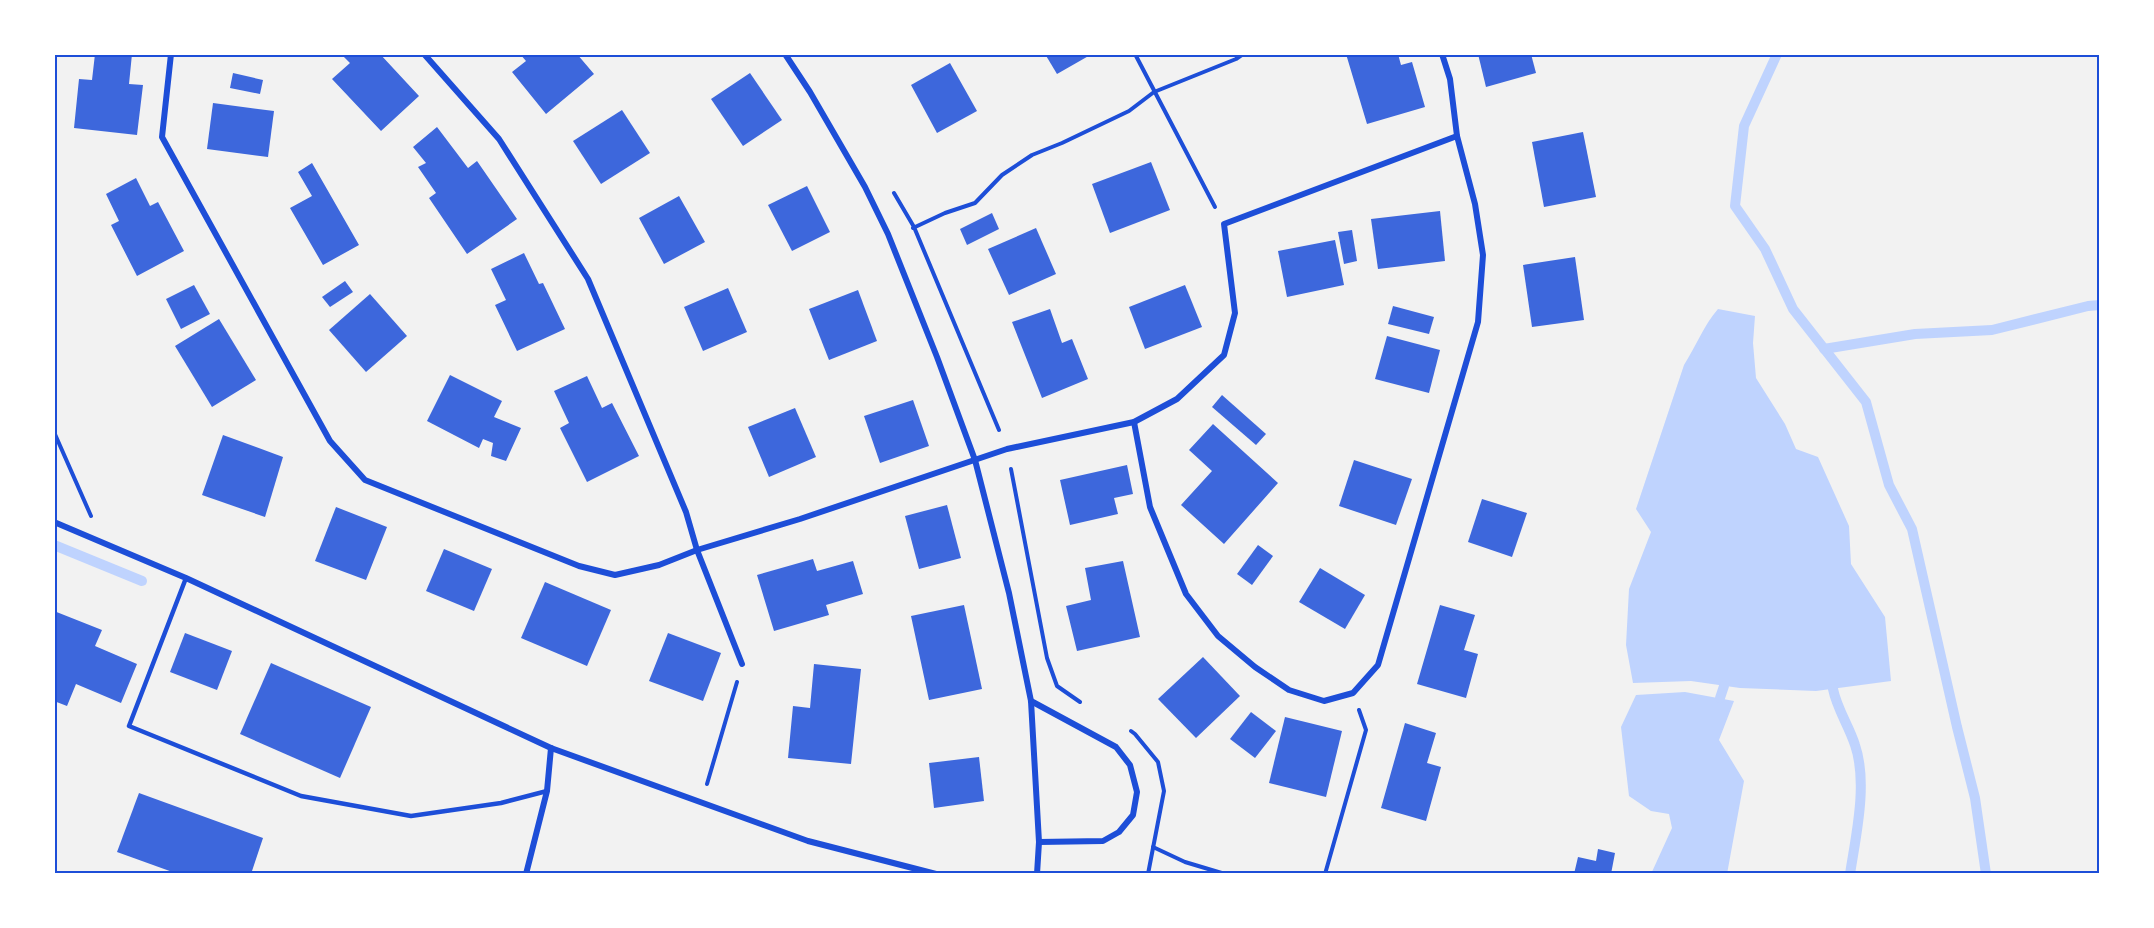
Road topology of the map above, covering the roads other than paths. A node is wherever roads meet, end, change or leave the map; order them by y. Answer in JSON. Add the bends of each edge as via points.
{"nodes":[{"id":1,"x":171,"y":54,"type":"edge"},
{"id":2,"x":424,"y":54,"type":"edge"},
{"id":3,"x":785,"y":54,"type":"edge"},
{"id":4,"x":1442,"y":54,"type":"edge"},
{"id":5,"x":1458,"y":136,"type":"junction"},
{"id":6,"x":1134,"y":422,"type":"junction"},
{"id":7,"x":975,"y":460,"type":"junction"},
{"id":8,"x":54,"y":522,"type":"edge"},
{"id":9,"x":697,"y":550,"type":"junction"},
{"id":10,"x":186,"y":578,"type":"junction"},
{"id":11,"x":742,"y":664,"type":"road end"},
{"id":12,"x":1031,"y":701,"type":"junction"},
{"id":13,"x":550,"y":748,"type":"junction"},
{"id":14,"x":547,"y":790,"type":"junction"},
{"id":15,"x":1039,"y":842,"type":"junction"},
{"id":16,"x":526,"y":874,"type":"edge"},
{"id":17,"x":936,"y":874,"type":"edge"},
{"id":18,"x":1037,"y":874,"type":"edge"}],
"edges":[{"from":1,"to":9,"type":"street","via":[[162,137],[330,441],[365,480],[579,566],[615,575],[659,565]]},
{"from":2,"to":9,"type":"street","via":[[499,140],[588,279],[686,512]]},
{"from":3,"to":7,"type":"street","via":[[860,177],[888,234]]},
{"from":4,"to":5,"type":"street"},
{"from":5,"to":6,"type":"street","via":[[1224,224],[1235,313],[1224,354],[1177,399]]},
{"from":5,"to":6,"type":"street","via":[[1484,255],[1478,322],[1378,665],[1353,693],[1324,701],[1289,690],[1255,668],[1218,636],[1186,594],[1150,507]]},
{"from":6,"to":7,"type":"street","via":[[1007,449]]},
{"from":7,"to":9,"type":"street"},
{"from":7,"to":12,"type":"street","via":[[1009,593]]},
{"from":8,"to":10,"type":"street"},
{"from":9,"to":11,"type":"street"},
{"from":10,"to":13,"type":"street"},
{"from":10,"to":14,"type":"lane","via":[[129,726],[301,796],[411,816],[501,803]]},
{"from":12,"to":15,"type":"street"},
{"from":12,"to":15,"type":"street","via":[[1116,747],[1130,765],[1137,792],[1132,815],[1119,832],[1104,841]]},
{"from":13,"to":14,"type":"street"},
{"from":13,"to":17,"type":"street","via":[[808,841]]},
{"from":14,"to":16,"type":"street"},
{"from":15,"to":18,"type":"street"}]}
